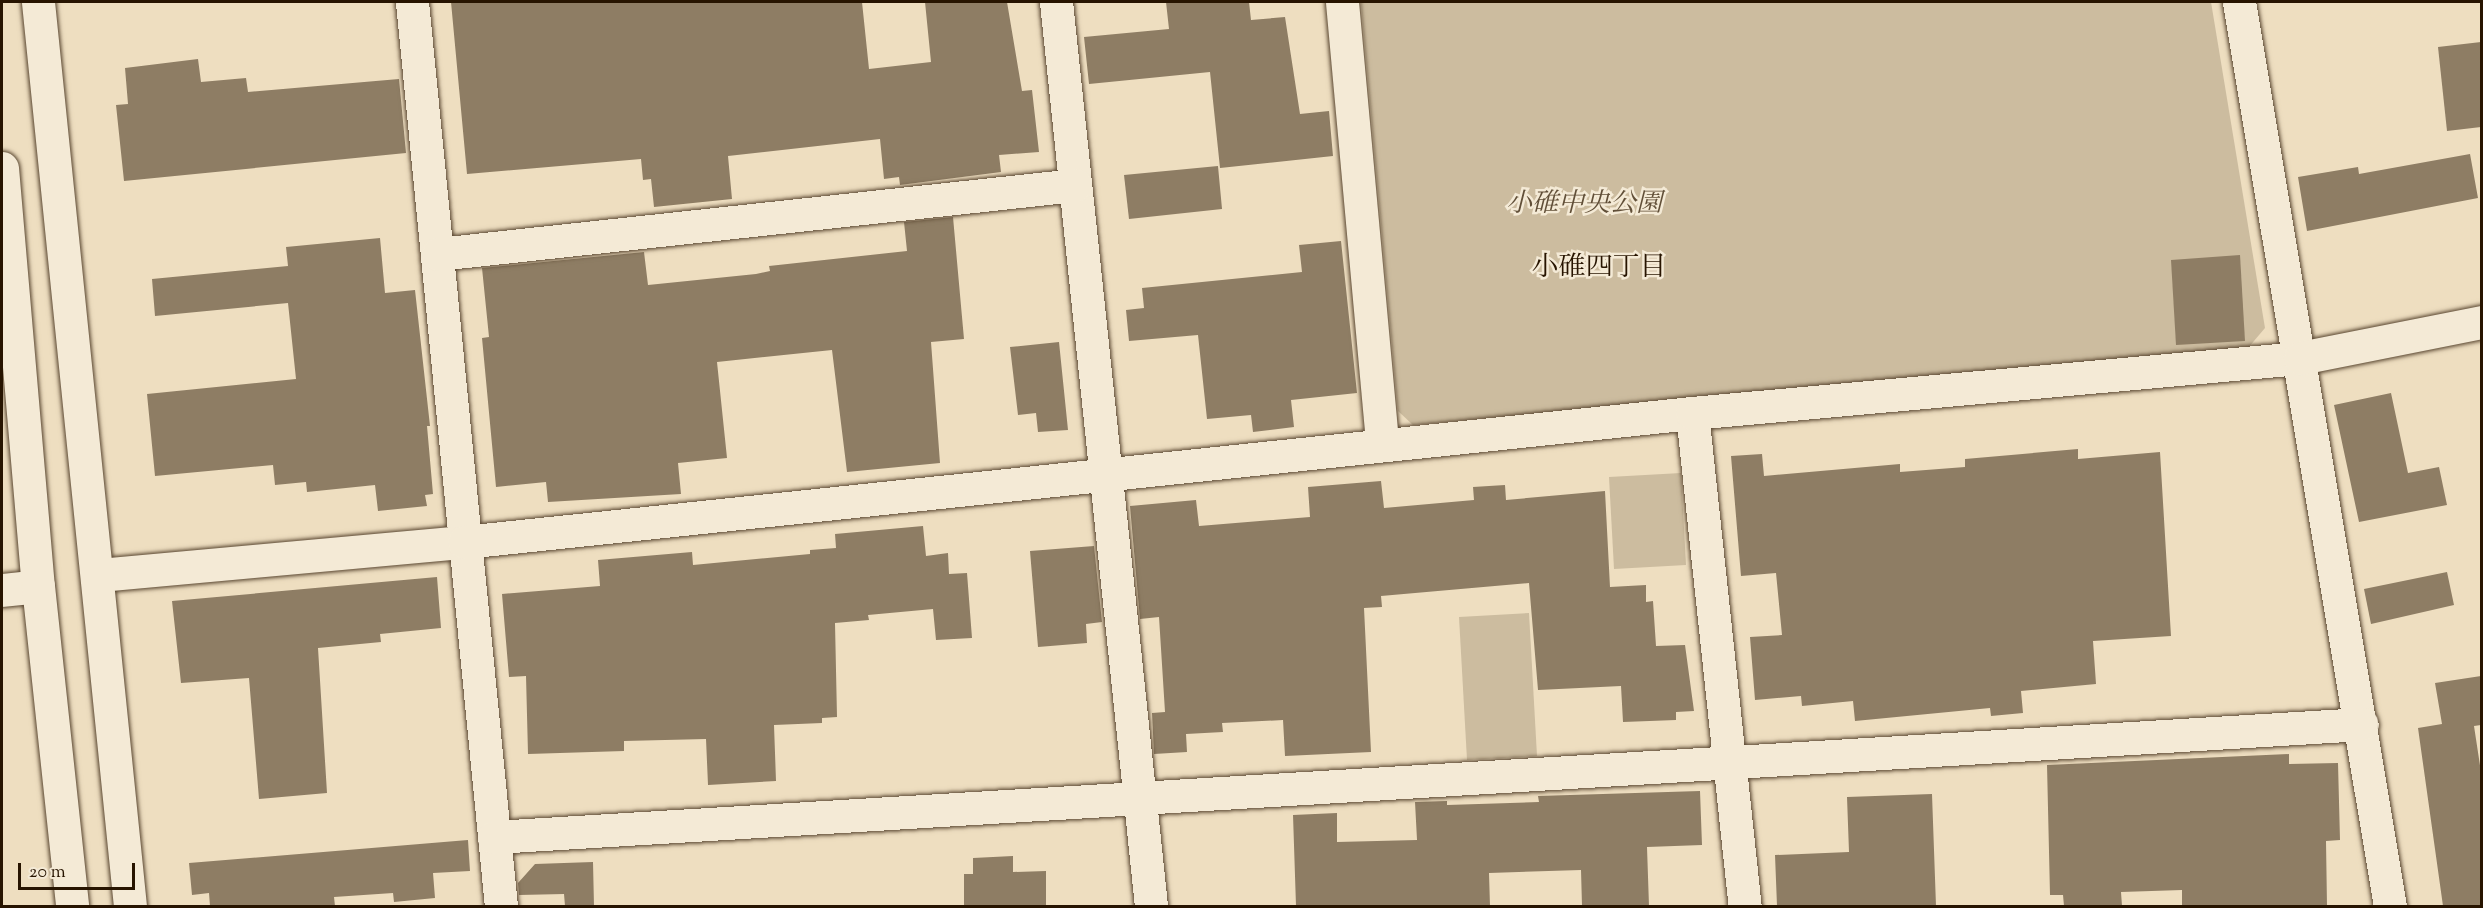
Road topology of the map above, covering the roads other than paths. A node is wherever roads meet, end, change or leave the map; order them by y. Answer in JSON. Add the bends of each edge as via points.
{"nodes":[{"id":1,"x":38,"y":2,"type":"edge"},
{"id":2,"x":412,"y":2,"type":"edge"},
{"id":3,"x":1056,"y":2,"type":"edge"},
{"id":4,"x":1341,"y":2,"type":"edge"},
{"id":5,"x":2239,"y":2,"type":"edge"},
{"id":6,"x":2,"y":168,"type":"edge"},
{"id":7,"x":1075,"y":184,"type":"junction"},
{"id":8,"x":438,"y":254,"type":"junction"},
{"id":9,"x":2481,"y":322,"type":"edge"},
{"id":10,"x":2300,"y":358,"type":"junction"},
{"id":11,"x":1692,"y":413,"type":"junction"},
{"id":12,"x":1382,"y":445,"type":"junction"},
{"id":13,"x":1104,"y":474,"type":"junction"},
{"id":14,"x":464,"y":542,"type":"junction"},
{"id":15,"x":99,"y":575,"type":"junction"},
{"id":16,"x":38,"y":586,"type":"junction"},
{"id":17,"x":2,"y":590,"type":"edge"},
{"id":18,"x":2362,"y":724,"type":"junction"},
{"id":19,"x":1729,"y":762,"type":"junction"},
{"id":20,"x":1140,"y":797,"type":"junction"},
{"id":21,"x":494,"y":837,"type":"junction"},
{"id":22,"x":72,"y":906,"type":"edge"},
{"id":23,"x":130,"y":906,"type":"edge"},
{"id":24,"x":501,"y":906,"type":"edge"},
{"id":25,"x":1151,"y":906,"type":"edge"},
{"id":26,"x":1745,"y":906,"type":"edge"},
{"id":27,"x":2390,"y":906,"type":"edge"}],
"edges":[{"from":1,"to":15,"type":"street"},
{"from":2,"to":8,"type":"street"},
{"from":3,"to":7,"type":"street"},
{"from":4,"to":12,"type":"street"},
{"from":5,"to":10,"type":"street"},
{"from":6,"to":16,"type":"street"},
{"from":7,"to":8,"type":"street"},
{"from":7,"to":13,"type":"street"},
{"from":8,"to":14,"type":"street"},
{"from":9,"to":10,"type":"street"},
{"from":10,"to":11,"type":"street"},
{"from":10,"to":18,"type":"street"},
{"from":11,"to":12,"type":"street"},
{"from":11,"to":19,"type":"street"},
{"from":12,"to":13,"type":"street"},
{"from":13,"to":14,"type":"street"},
{"from":13,"to":20,"type":"street"},
{"from":14,"to":15,"type":"street"},
{"from":14,"to":21,"type":"street"},
{"from":15,"to":23,"type":"street"},
{"from":16,"to":17,"type":"street"},
{"from":16,"to":22,"type":"street"},
{"from":18,"to":19,"type":"street"},
{"from":18,"to":27,"type":"street"},
{"from":19,"to":20,"type":"street"},
{"from":19,"to":26,"type":"street"},
{"from":20,"to":21,"type":"street"},
{"from":20,"to":25,"type":"street"},
{"from":21,"to":24,"type":"street"}]}
